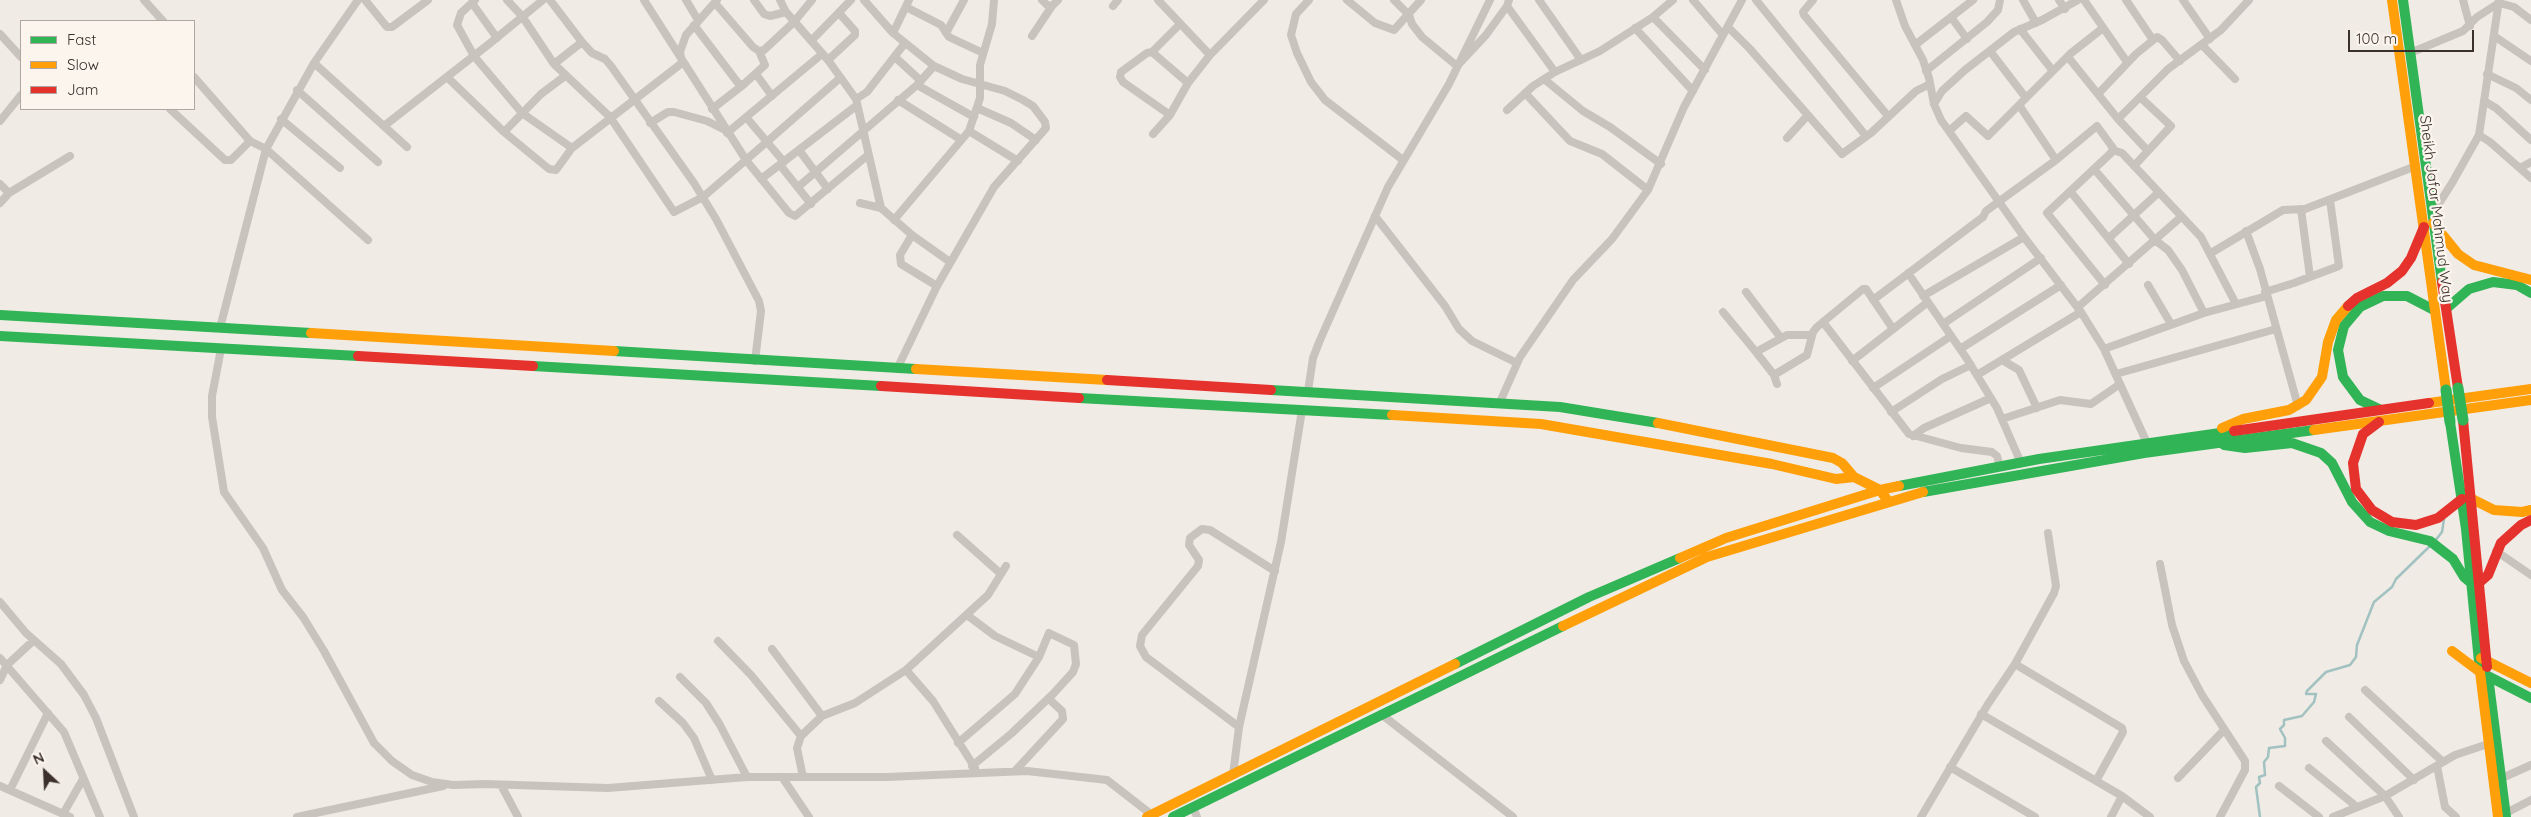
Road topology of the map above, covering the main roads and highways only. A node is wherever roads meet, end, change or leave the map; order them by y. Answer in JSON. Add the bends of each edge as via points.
{"nodes":[{"id":1,"x":2392,"y":0,"type":"edge"},
{"id":2,"x":2403,"y":0,"type":"edge"},
{"id":3,"x":2429,"y":224,"type":"junction"},
{"id":4,"x":2531,"y":280,"type":"edge"},
{"id":5,"x":2531,"y":293,"type":"edge"},
{"id":6,"x":2447,"y":308,"type":"junction"},
{"id":7,"x":2434,"y":310,"type":"junction"},
{"id":8,"x":0,"y":315,"type":"edge"},
{"id":9,"x":0,"y":336,"type":"edge"},
{"id":10,"x":822,"y":364,"type":"junction"},
{"id":11,"x":821,"y":383,"type":"junction"},
{"id":12,"x":2531,"y":389,"type":"edge"},
{"id":13,"x":2531,"y":400,"type":"edge"},
{"id":14,"x":2383,"y":415,"type":"junction"},
{"id":15,"x":2211,"y":438,"type":"junction"},
{"id":16,"x":2039,"y":465,"type":"junction"},
{"id":17,"x":1854,"y":477,"type":"junction"},
{"id":18,"x":1880,"y":490,"type":"junction"},
{"id":19,"x":2467,"y":499,"type":"junction"},
{"id":20,"x":1888,"y":501,"type":"junction"},
{"id":21,"x":2531,"y":510,"type":"edge"},
{"id":22,"x":2531,"y":520,"type":"edge"},
{"id":23,"x":2476,"y":583,"type":"junction"},
{"id":24,"x":2483,"y":659,"type":"junction"},
{"id":25,"x":2484,"y":674,"type":"junction"},
{"id":26,"x":2531,"y":682,"type":"edge"},
{"id":27,"x":2531,"y":698,"type":"edge"},
{"id":28,"x":1195,"y":812,"type":"edge"},
{"id":29,"x":1150,"y":816,"type":"edge"},
{"id":30,"x":2501,"y":816,"type":"edge"},
{"id":31,"x":1173,"y":817,"type":"edge"}],
"edges":[{"from":1,"to":3,"type":"main road","name":"Sheikh Jafar Mahmud Way","via":[[2416,166]]},
{"from":2,"to":3,"type":"main road","name":"Sheikh Jafar Mahmud Way","via":[[2431,210]]},
{"from":3,"to":4,"type":"main road","via":[[2458,254],[2474,265]]},
{"from":3,"to":6,"type":"main road","name":"Sheikh Jafar Mahmud Way"},
{"from":3,"to":7,"type":"main road","name":"Sheikh Jafar Mahmud Way"},
{"from":3,"to":15,"type":"main road","via":[[2402,270],[2387,283],[2357,298],[2336,320],[2328,342],[2322,377],[2314,391],[2298,406],[2243,419]]},
{"from":5,"to":6,"type":"main road","via":[[2517,285],[2493,282],[2469,289]]},
{"from":6,"to":19,"type":"main road","name":"Sheikh Jafar Mahmud Way","bridge":true,"via":[[2463,420]]},
{"from":7,"to":14,"type":"main road","via":[[2407,296],[2383,296],[2360,307],[2344,326],[2338,350],[2343,377],[2360,400]]},
{"from":7,"to":19,"type":"main road","name":"Sheikh Jafar Mahmud Way","bridge":true,"via":[[2450,422]]},
{"from":8,"to":10,"type":"main road"},
{"from":9,"to":11,"type":"main road"},
{"from":10,"to":11,"type":"main road"},
{"from":10,"to":17,"type":"main road","via":[[1560,407],[1677,426],[1833,458]]},
{"from":11,"to":17,"type":"main road","via":[[1541,424],[1772,464],[1836,479]]},
{"from":12,"to":14,"type":"main road"},
{"from":13,"to":14,"type":"main road"},
{"from":14,"to":15,"type":"main road"},
{"from":14,"to":19,"type":"main road","via":[[2363,434],[2353,463],[2356,489],[2372,510],[2392,522],[2416,525],[2438,518]]},
{"from":15,"to":16,"type":"main road"},
{"from":15,"to":16,"type":"main road","via":[[2147,443]]},
{"from":15,"to":23,"type":"main road","via":[[2239,448],[2292,443],[2309,446],[2332,463],[2352,502],[2370,522],[2389,531],[2437,544],[2453,559],[2464,577]]},
{"from":16,"to":18,"type":"main road","via":[[2021,463]]},
{"from":16,"to":20,"type":"main road"},
{"from":17,"to":18,"type":"main road"},
{"from":18,"to":20,"type":"main road"},
{"from":18,"to":29,"type":"main road","via":[[1726,538],[1589,597]]},
{"from":19,"to":21,"type":"main road","via":[[2494,510]]},
{"from":19,"to":23,"type":"main road"},
{"from":20,"to":28,"type":"main road","via":[[1707,557],[1381,714]]},
{"from":22,"to":23,"type":"main road","via":[[2510,534],[2496,551],[2488,575]]},
{"from":23,"to":24,"type":"main road"},
{"from":24,"to":25,"type":"main road"},
{"from":24,"to":25,"type":"main road","via":[[2452,651]]},
{"from":24,"to":26,"type":"main road"},
{"from":25,"to":27,"type":"main road"},
{"from":25,"to":30,"type":"main road"},
{"from":25,"to":30,"type":"main road","via":[[2502,778]]},
{"from":28,"to":31,"type":"main road"}]}
